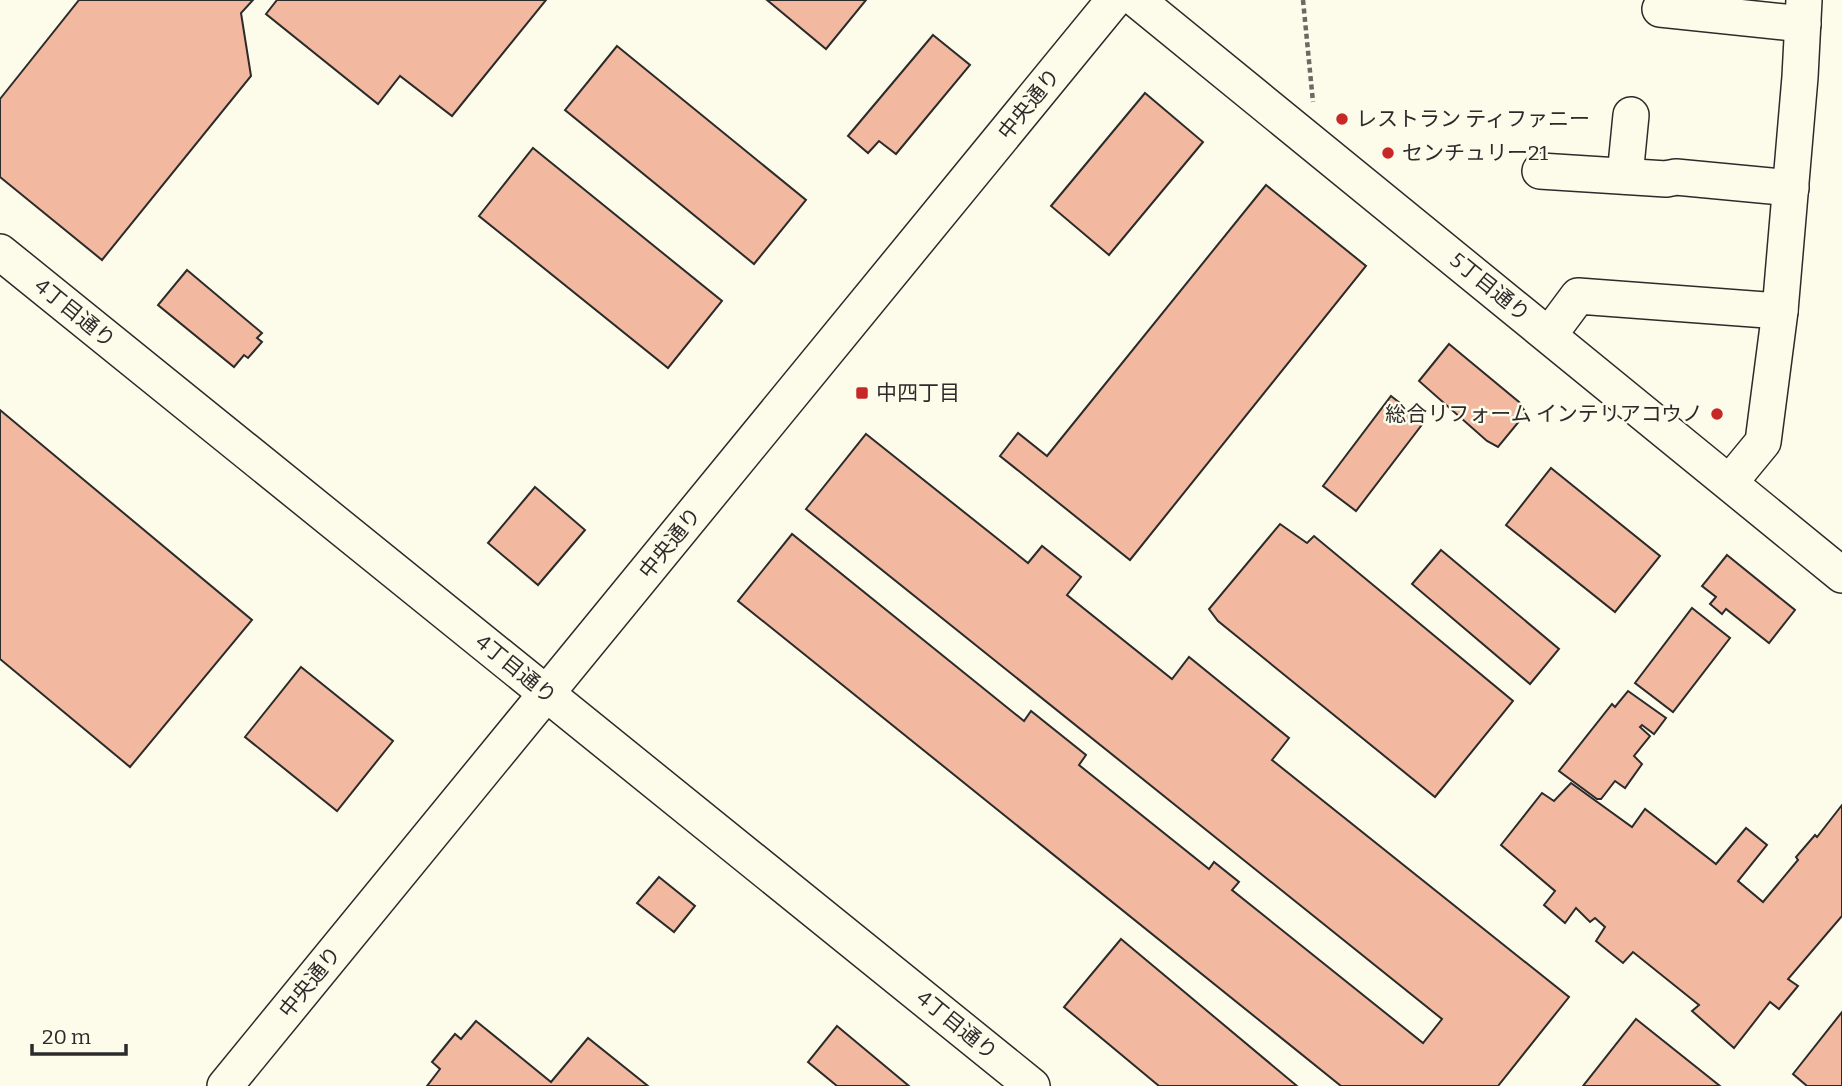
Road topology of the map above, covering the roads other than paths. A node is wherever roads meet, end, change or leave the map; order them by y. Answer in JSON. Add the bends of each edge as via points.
{"nodes":[{"id":1,"x":1114,"y":0,"type":"edge"},
{"id":2,"x":1137,"y":0,"type":"edge"},
{"id":3,"x":1660,"y":9,"type":"dead end"},
{"id":4,"x":1804,"y":12,"type":"edge"},
{"id":5,"x":1631,"y":115,"type":"dead end"},
{"id":6,"x":1541,"y":171,"type":"dead end"},
{"id":7,"x":1625,"y":176,"type":"junction"},
{"id":8,"x":1791,"y":188,"type":"junction"},
{"id":9,"x":0,"y":252,"type":"edge"},
{"id":10,"x":1780,"y":311,"type":"junction"},
{"id":11,"x":1549,"y":335,"type":"junction"},
{"id":12,"x":1730,"y":482,"type":"junction"},
{"id":13,"x":1842,"y":575,"type":"edge"},
{"id":14,"x":546,"y":694,"type":"junction"},
{"id":15,"x":225,"y":1086,"type":"edge"},
{"id":16,"x":1032,"y":1086,"type":"edge"}],
"edges":[{"from":1,"to":14,"type":"street","name":"中央通り"},
{"from":2,"to":11,"type":"street","name":"5丁目通り"},
{"from":3,"to":4,"type":"street"},
{"from":4,"to":8,"type":"street"},
{"from":5,"to":7,"type":"street"},
{"from":6,"to":7,"type":"street"},
{"from":7,"to":8,"type":"street"},
{"from":8,"to":10,"type":"street"},
{"from":9,"to":14,"type":"street","name":"4丁目通り"},
{"from":10,"to":11,"type":"street","via":[[1578,296]]},
{"from":10,"to":12,"type":"street","via":[[1763,442]]},
{"from":11,"to":12,"type":"street","name":"5丁目通り"},
{"from":12,"to":13,"type":"street","name":"5丁目通り"},
{"from":14,"to":15,"type":"street","name":"中央通り"},
{"from":14,"to":16,"type":"street","name":"4丁目通り"}]}
